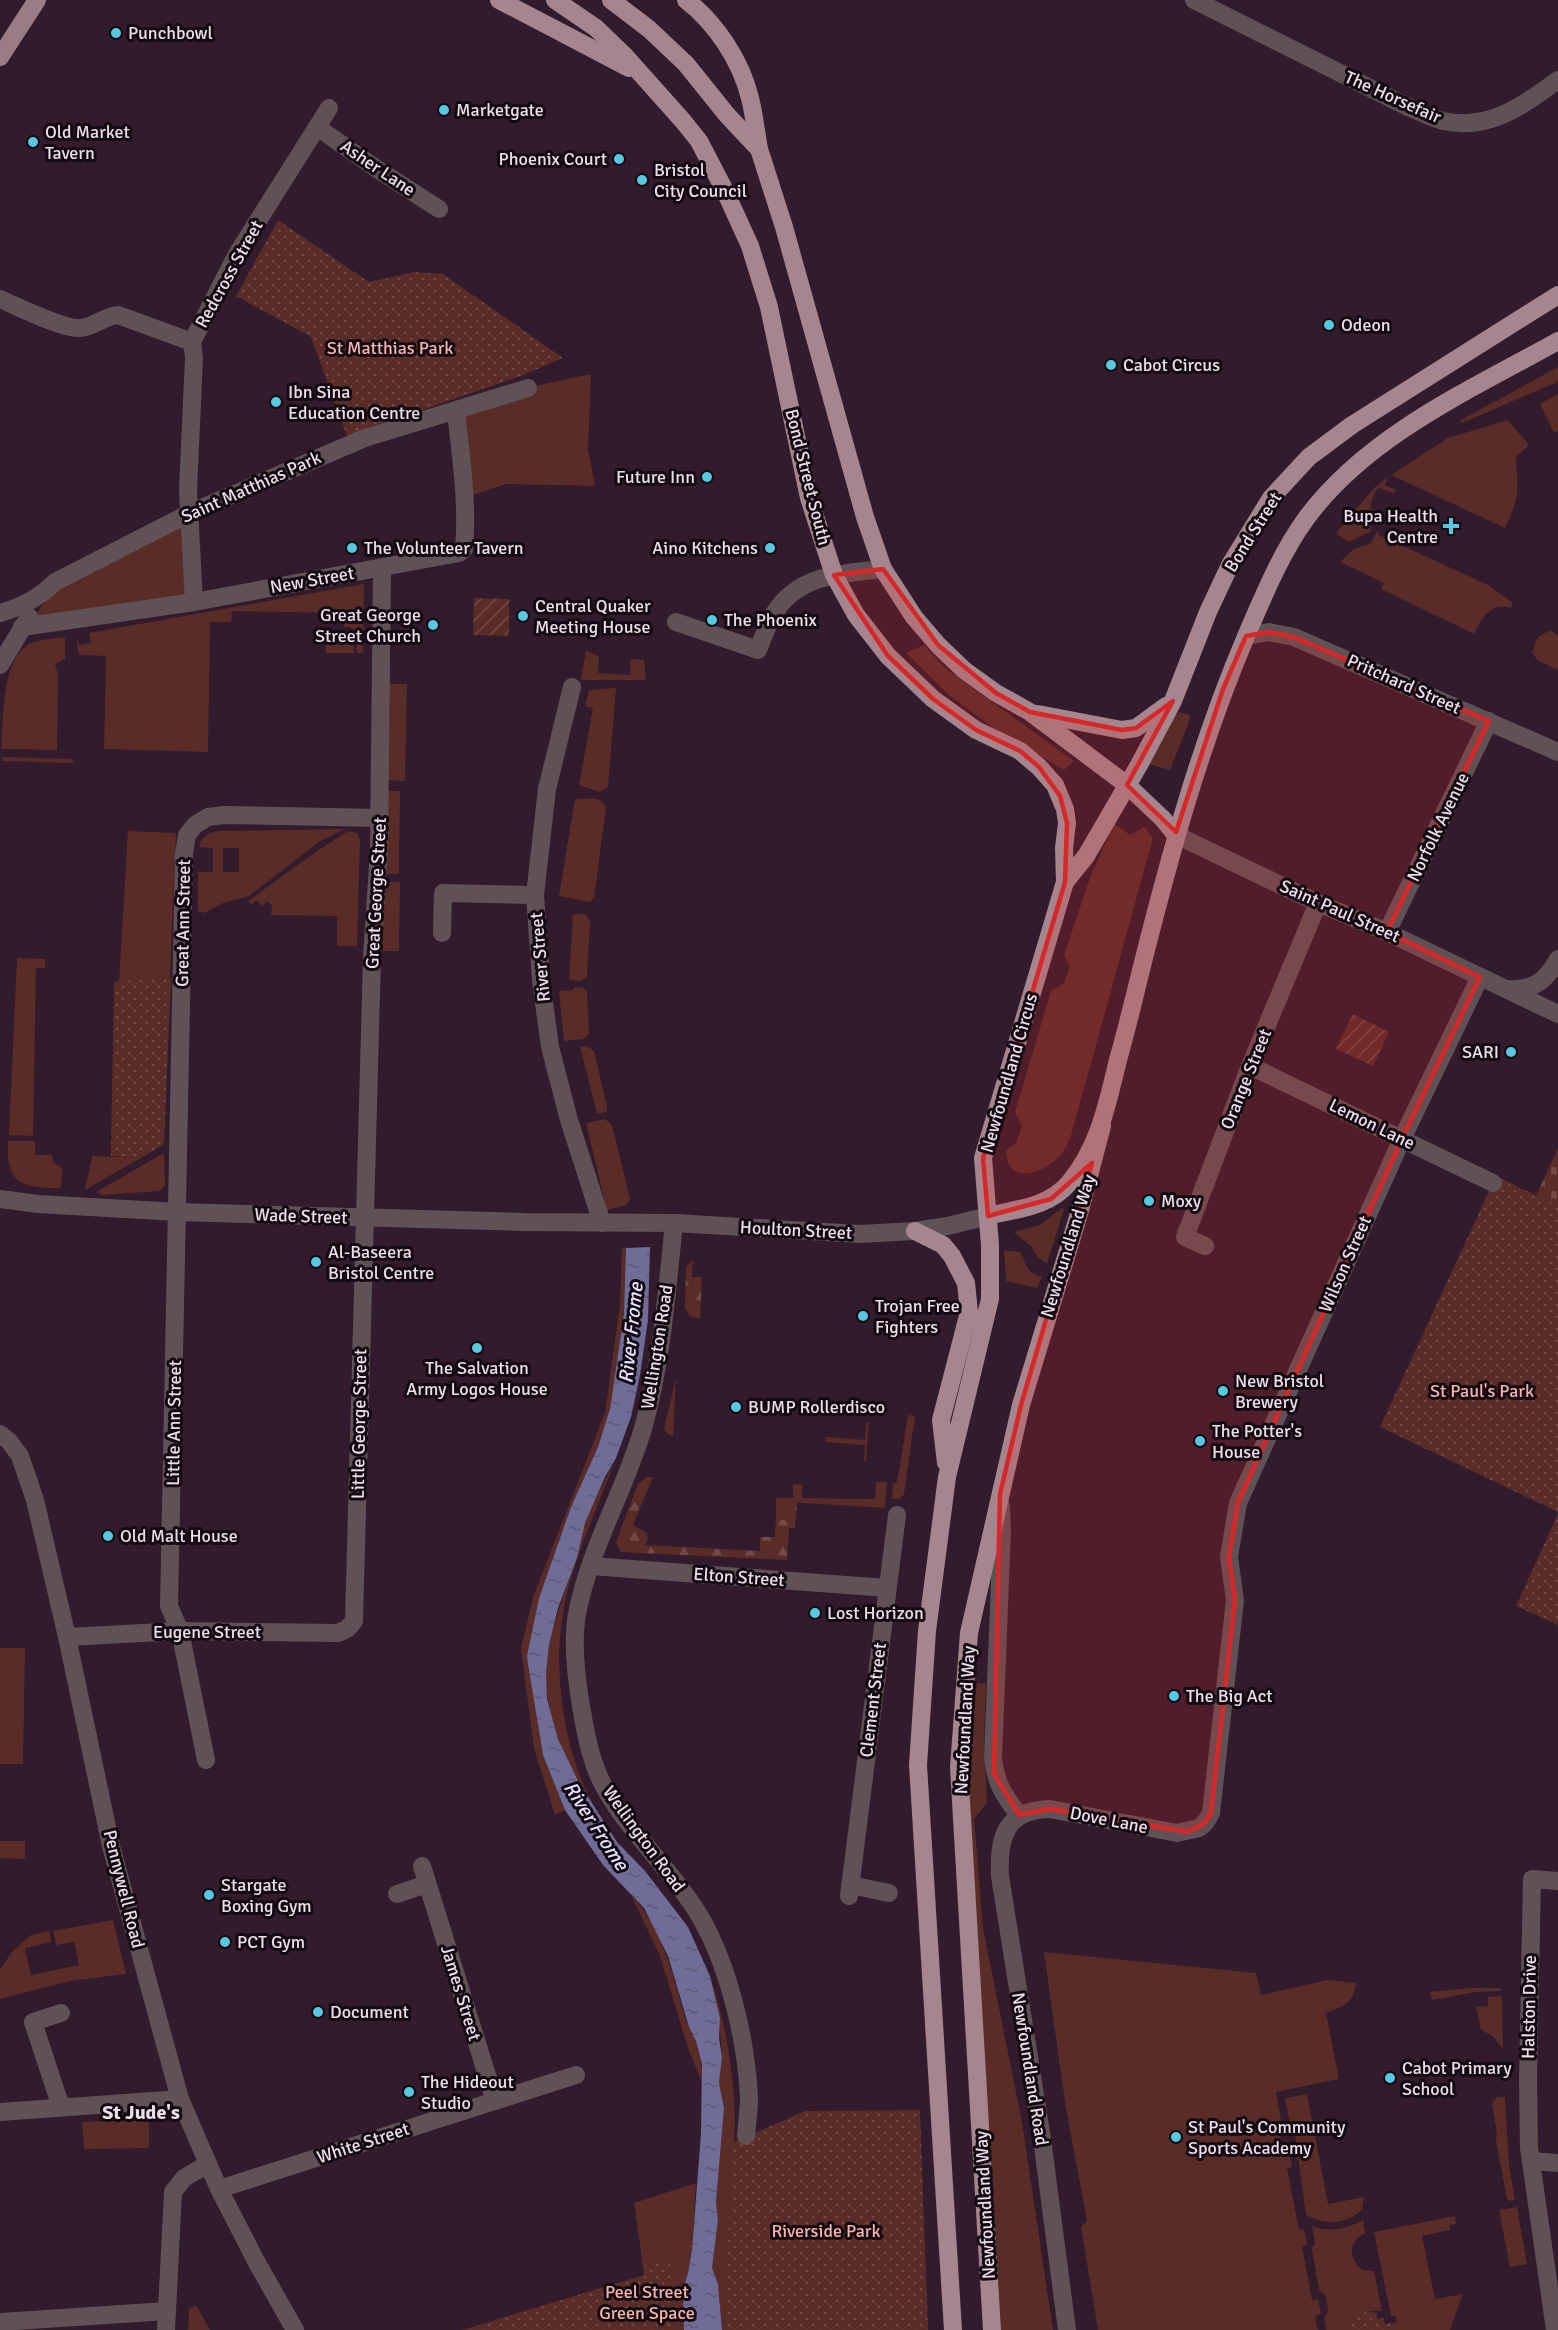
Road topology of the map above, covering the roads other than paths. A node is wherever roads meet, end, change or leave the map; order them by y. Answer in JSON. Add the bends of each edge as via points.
{"nodes":[{"id":1,"x":37,"y":0,"type":"edge"},
{"id":2,"x":499,"y":0,"type":"edge"},
{"id":3,"x":555,"y":0,"type":"edge"},
{"id":4,"x":610,"y":0,"type":"edge"},
{"id":5,"x":686,"y":0,"type":"edge"},
{"id":6,"x":1194,"y":0,"type":"edge"},
{"id":7,"x":0,"y":57,"type":"edge"},
{"id":8,"x":644,"y":76,"type":"junction"},
{"id":9,"x":1558,"y":80,"type":"edge"},
{"id":10,"x":329,"y":108,"type":"dead end"},
{"id":11,"x":317,"y":127,"type":"junction"},
{"id":12,"x":759,"y":149,"type":"junction"},
{"id":13,"x":439,"y":209,"type":"dead end"},
{"id":14,"x":1558,"y":295,"type":"edge"},
{"id":15,"x":0,"y":298,"type":"edge"},
{"id":16,"x":1558,"y":341,"type":"edge"},
{"id":17,"x":192,"y":342,"type":"junction"},
{"id":18,"x":528,"y":388,"type":"dead end"},
{"id":19,"x":456,"y":411,"type":"junction"},
{"id":20,"x":190,"y":513,"type":"junction"},
{"id":21,"x":382,"y":568,"type":"junction"},
{"id":22,"x":883,"y":569,"type":"junction"},
{"id":23,"x":834,"y":575,"type":"junction"},
{"id":24,"x":55,"y":582,"type":"junction"},
{"id":25,"x":195,"y":602,"type":"junction"},
{"id":26,"x":0,"y":613,"type":"edge"},
{"id":27,"x":676,"y":622,"type":"dead end"},
{"id":28,"x":22,"y":627,"type":"junction"},
{"id":29,"x":1246,"y":636,"type":"junction"},
{"id":30,"x":0,"y":665,"type":"edge"},
{"id":31,"x":572,"y":687,"type":"dead end"},
{"id":32,"x":1173,"y":701,"type":"junction"},
{"id":33,"x":1030,"y":712,"type":"junction"},
{"id":34,"x":1489,"y":721,"type":"junction"},
{"id":35,"x":1558,"y":752,"type":"edge"},
{"id":36,"x":1127,"y":785,"type":"junction"},
{"id":37,"x":380,"y":819,"type":"junction"},
{"id":38,"x":1176,"y":836,"type":"junction"},
{"id":39,"x":1065,"y":882,"type":"junction"},
{"id":40,"x":535,"y":895,"type":"junction"},
{"id":41,"x":1318,"y":903,"type":"junction"},
{"id":42,"x":1387,"y":932,"type":"junction"},
{"id":43,"x":442,"y":933,"type":"dead end"},
{"id":44,"x":1558,"y":959,"type":"edge"},
{"id":45,"x":1480,"y":977,"type":"junction"},
{"id":46,"x":1503,"y":988,"type":"junction"},
{"id":47,"x":1558,"y":1014,"type":"edge"},
{"id":48,"x":1250,"y":1066,"type":"junction"},
{"id":49,"x":1102,"y":1126,"type":"junction"},
{"id":50,"x":1402,"y":1138,"type":"junction"},
{"id":51,"x":1493,"y":1183,"type":"dead end"},
{"id":52,"x":0,"y":1199,"type":"edge"},
{"id":53,"x":178,"y":1212,"type":"junction"},
{"id":54,"x":988,"y":1216,"type":"junction"},
{"id":55,"x":365,"y":1218,"type":"junction"},
{"id":56,"x":602,"y":1223,"type":"junction"},
{"id":57,"x":674,"y":1223,"type":"junction"},
{"id":58,"x":915,"y":1231,"type":"junction"},
{"id":59,"x":1205,"y":1246,"type":"dead end"},
{"id":60,"x":0,"y":1434,"type":"edge"},
{"id":61,"x":947,"y":1477,"type":"junction"},
{"id":62,"x":1000,"y":1494,"type":"junction"},
{"id":63,"x":897,"y":1515,"type":"dead end"},
{"id":64,"x":591,"y":1566,"type":"junction"},
{"id":65,"x":887,"y":1588,"type":"junction"},
{"id":66,"x":347,"y":1629,"type":"joint"},
{"id":67,"x":180,"y":1631,"type":"junction"},
{"id":68,"x":67,"y":1637,"type":"junction"},
{"id":69,"x":206,"y":1760,"type":"dead end"},
{"id":70,"x":1019,"y":1815,"type":"junction"},
{"id":71,"x":1199,"y":1828,"type":"joint"},
{"id":72,"x":422,"y":1866,"type":"dead end"},
{"id":73,"x":1558,"y":1881,"type":"edge"},
{"id":74,"x":428,"y":1884,"type":"junction"},
{"id":75,"x":889,"y":1893,"type":"dead end"},
{"id":76,"x":397,"y":1894,"type":"dead end"},
{"id":77,"x":61,"y":2013,"type":"dead end"},
{"id":78,"x":576,"y":2076,"type":"dead end"},
{"id":79,"x":180,"y":2099,"type":"junction"},
{"id":80,"x":495,"y":2101,"type":"junction"},
{"id":81,"x":61,"y":2107,"type":"junction"},
{"id":82,"x":0,"y":2112,"type":"edge"},
{"id":83,"x":746,"y":2136,"type":"dead end"},
{"id":84,"x":1531,"y":2161,"type":"junction"},
{"id":85,"x":1558,"y":2163,"type":"edge"},
{"id":86,"x":208,"y":2164,"type":"junction"},
{"id":87,"x":219,"y":2189,"type":"junction"},
{"id":88,"x":1554,"y":2293,"type":"edge"},
{"id":89,"x":167,"y":2311,"type":"junction"},
{"id":90,"x":0,"y":2322,"type":"edge"},
{"id":91,"x":166,"y":2330,"type":"edge"},
{"id":92,"x":295,"y":2330,"type":"edge"},
{"id":93,"x":953,"y":2330,"type":"edge"},
{"id":94,"x":992,"y":2330,"type":"edge"},
{"id":95,"x":1067,"y":2330,"type":"edge"},
{"id":96,"x":1556,"y":2330,"type":"edge"}],
"edges":[{"from":1,"to":7,"type":"main road"},
{"from":2,"to":8,"type":"highway"},
{"from":3,"to":8,"type":"highway","name":"Bond Street South","via":[[596,28]]},
{"from":4,"to":12,"type":"highway","via":[[687,64]]},
{"from":5,"to":12,"type":"highway","via":[[725,42],[750,97]]},
{"from":6,"to":9,"type":"street","name":"The Horsefair","via":[[1442,121],[1493,120]]},
{"from":8,"to":23,"type":"highway","name":"Bond Street South","via":[[699,141],[750,246],[770,307],[809,498]]},
{"from":10,"to":11,"type":"street","name":"Redcross Street"},
{"from":11,"to":13,"type":"street","name":"Asher Lane"},
{"from":11,"to":17,"type":"street","name":"Redcross Street","via":[[237,254]]},
{"from":12,"to":22,"type":"highway"},
{"from":14,"to":32,"type":"highway","name":"Bond Street","via":[[1352,425],[1309,457],[1271,498],[1230,565]]},
{"from":15,"to":17,"type":"street","via":[[75,328],[92,326],[118,315]]},
{"from":16,"to":29,"type":"highway","via":[[1410,425],[1337,484],[1306,519],[1278,565]]},
{"from":17,"to":20,"type":"street","name":"Redcross Street"},
{"from":18,"to":19,"type":"street","name":"Saint Matthias Park"},
{"from":19,"to":20,"type":"street","name":"Saint Matthias Park","via":[[365,438]]},
{"from":19,"to":21,"type":"street","name":"New Street","via":[[464,549]]},
{"from":20,"to":24,"type":"street","name":"Saint Matthias Park"},
{"from":20,"to":25,"type":"street","name":"Redcross Street"},
{"from":21,"to":25,"type":"street","name":"New Street"},
{"from":21,"to":37,"type":"street","name":"Great George Street"},
{"from":22,"to":23,"type":"street"},
{"from":22,"to":33,"type":"highway","via":[[914,617],[938,645],[980,682]]},
{"from":23,"to":27,"type":"street","via":[[791,592],[774,613],[758,651]]},
{"from":23,"to":39,"type":"highway","name":"Bond Street South","via":[[856,615],[888,656],[933,699],[976,730],[1020,751],[1055,785],[1067,823]]},
{"from":24,"to":26,"type":"street","name":"Saint Matthias Park","via":[[19,608]]},
{"from":24,"to":28,"type":"street","name":"Saint Matthias Park"},
{"from":25,"to":28,"type":"street","name":"New Street"},
{"from":28,"to":30,"type":"street","name":"Saint Matthias Park"},
{"from":29,"to":34,"type":"street","name":"Pritchard Street","via":[[1269,632],[1294,637]]},
{"from":29,"to":38,"type":"highway","via":[[1223,689]]},
{"from":31,"to":40,"type":"street","name":"River Street","via":[[547,789]]},
{"from":32,"to":33,"type":"highway","via":[[1136,728],[1122,730]]},
{"from":32,"to":36,"type":"highway","name":"Bond Street"},
{"from":33,"to":36,"type":"highway"},
{"from":34,"to":35,"type":"street","name":"Pritchard Street"},
{"from":34,"to":42,"type":"street","name":"Norfolk Avenue"},
{"from":36,"to":38,"type":"highway"},
{"from":36,"to":39,"type":"highway","name":"Newfoundland Circus","via":[[1086,856]]},
{"from":37,"to":53,"type":"street","name":"Great Ann Street","via":[[224,815],[208,817],[187,835]]},
{"from":37,"to":55,"type":"street","name":"Great George Street"},
{"from":38,"to":41,"type":"street","name":"Saint Paul Street"},
{"from":38,"to":49,"type":"highway"},
{"from":39,"to":54,"type":"highway","name":"Newfoundland Circus","via":[[983,1158]]},
{"from":40,"to":43,"type":"street","via":[[443,893]]},
{"from":40,"to":56,"type":"street","name":"River Street","via":[[550,1047]]},
{"from":41,"to":42,"type":"street","name":"Saint Paul Street"},
{"from":41,"to":48,"type":"street","name":"Orange Street"},
{"from":42,"to":45,"type":"street","name":"Saint Paul Street"},
{"from":44,"to":46,"type":"street","via":[[1542,982],[1524,988]]},
{"from":45,"to":46,"type":"street","name":"Saint Paul Street"},
{"from":45,"to":50,"type":"street","name":"Wilson Street"},
{"from":46,"to":47,"type":"street","name":"Saint Paul Street"},
{"from":48,"to":50,"type":"street","name":"Lemon Lane"},
{"from":48,"to":59,"type":"street","name":"Orange Street","via":[[1185,1237]]},
{"from":49,"to":54,"type":"highway","via":[[1082,1165],[1068,1185],[1051,1199]]},
{"from":49,"to":62,"type":"highway","name":"Newfoundland Way","via":[[1021,1406]]},
{"from":50,"to":51,"type":"street","name":"Lemon Lane"},
{"from":50,"to":71,"type":"street","name":"Wilson Street","via":[[1238,1503],[1229,1557],[1234,1611],[1210,1813]]},
{"from":52,"to":53,"type":"street","name":"Wade Street"},
{"from":53,"to":55,"type":"street","name":"Wade Street"},
{"from":53,"to":67,"type":"street","name":"Little Ann Street","via":[[170,1606]]},
{"from":54,"to":58,"type":"street","name":"Houlton Street"},
{"from":54,"to":61,"type":"highway","via":[[990,1299]]},
{"from":55,"to":56,"type":"street","name":"Wade Street"},
{"from":55,"to":66,"type":"street","name":"Little George Street","via":[[354,1619]]},
{"from":56,"to":57,"type":"street","name":"Houlton Street"},
{"from":57,"to":58,"type":"street","name":"Houlton Street","via":[[860,1234]]},
{"from":57,"to":64,"type":"street","name":"Wellington Road","via":[[648,1410],[624,1485]]},
{"from":58,"to":61,"type":"highway","via":[[943,1245],[966,1283],[969,1312],[941,1420]]},
{"from":60,"to":68,"type":"street","name":"Pennywell Road","via":[[9,1441],[25,1468]]},
{"from":61,"to":93,"type":"highway","via":[[927,1631],[918,1765]]},
{"from":62,"to":70,"type":"street","via":[[994,1765],[999,1786]]},
{"from":62,"to":94,"type":"highway","name":"Newfoundland Way","via":[[969,1633],[959,1767]]},
{"from":63,"to":65,"type":"street","name":"Clement Street"},
{"from":64,"to":65,"type":"street","name":"Elton Street"},
{"from":64,"to":83,"type":"street","name":"Wellington Road","via":[[576,1635],[576,1672],[587,1740],[605,1789],[691,1902],[717,1951],[734,2006],[747,2075]]},
{"from":65,"to":75,"type":"street","name":"Clement Street","via":[[849,1890]]},
{"from":66,"to":67,"type":"street","name":"Eugene Street","via":[[338,1633]]},
{"from":67,"to":68,"type":"street","name":"Eugene Street"},
{"from":67,"to":69,"type":"street","name":"Little Ann Street"},
{"from":68,"to":79,"type":"street","name":"Pennywell Road","via":[[111,1846]]},
{"from":70,"to":71,"type":"street","name":"Dove Lane","via":[[1034,1809],[1050,1809],[1178,1833]]},
{"from":70,"to":95,"type":"street","name":"Newfoundland Road","via":[[1007,1827],[1002,1840],[1000,1875],[1042,2139]]},
{"from":72,"to":74,"type":"street","name":"James Street"},
{"from":73,"to":84,"type":"street","name":"Halston Drive","via":[[1532,1879],[1528,2079]]},
{"from":74,"to":76,"type":"street"},
{"from":74,"to":80,"type":"street","name":"James Street"},
{"from":77,"to":81,"type":"street","via":[[33,2022]]},
{"from":78,"to":80,"type":"street","name":"White Street"},
{"from":79,"to":81,"type":"street"},
{"from":79,"to":86,"type":"street","name":"Pennywell Road"},
{"from":80,"to":87,"type":"street","name":"White Street"},
{"from":81,"to":82,"type":"street"},
{"from":84,"to":85,"type":"street"},
{"from":84,"to":88,"type":"street","name":"Halston Drive"},
{"from":86,"to":87,"type":"street","name":"Pennywell Road"},
{"from":86,"to":89,"type":"street","via":[[184,2178],[173,2192]]},
{"from":87,"to":92,"type":"street","name":"Pennywell Road"},
{"from":88,"to":96,"type":"street","name":"Halston Drive"},
{"from":89,"to":90,"type":"street"},
{"from":89,"to":91,"type":"street"}]}
